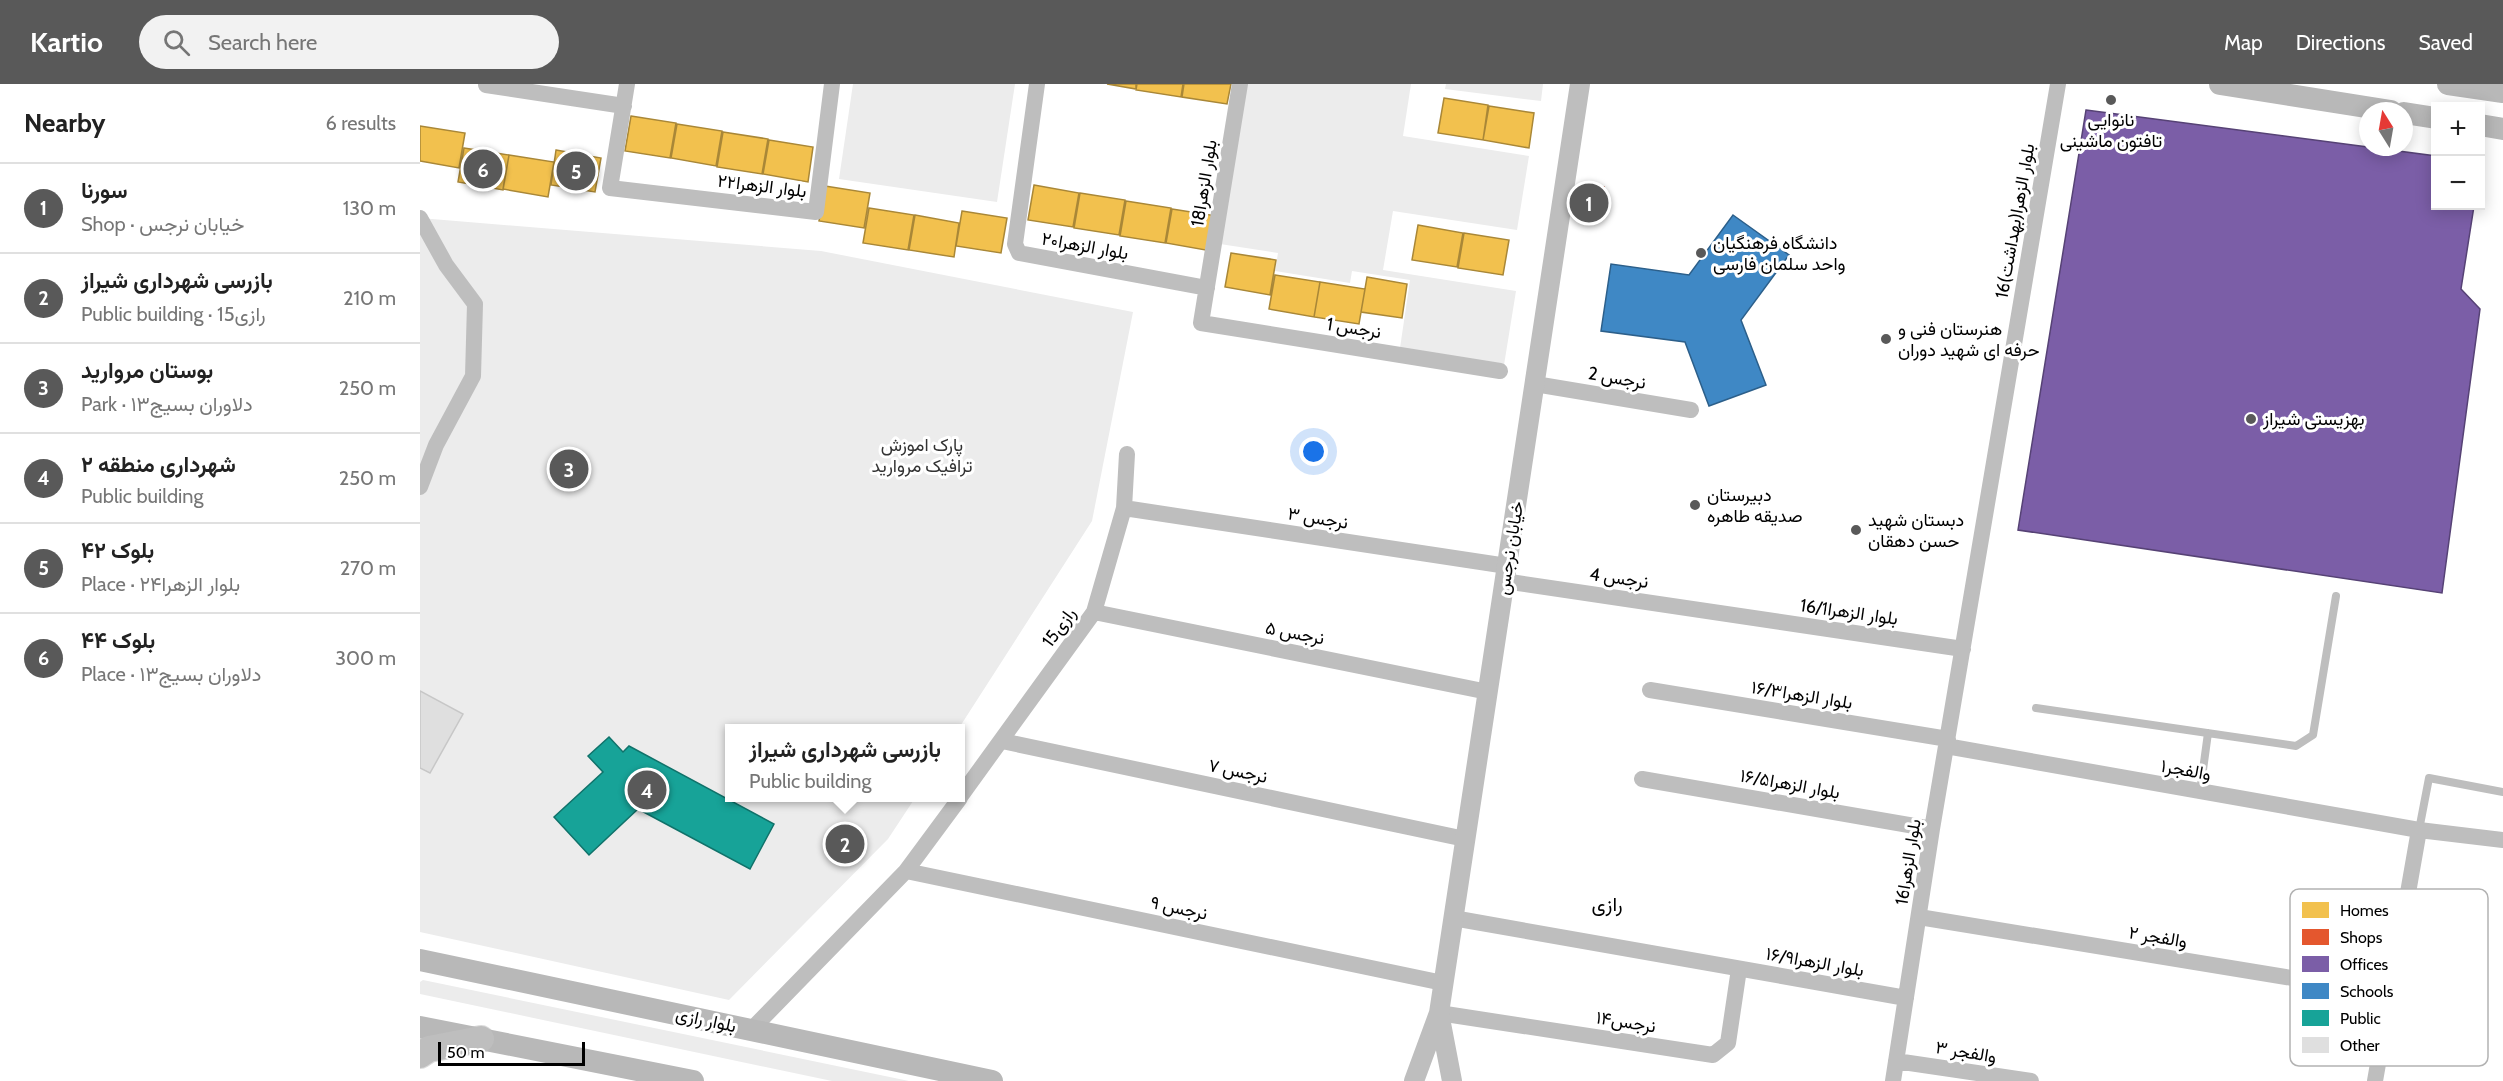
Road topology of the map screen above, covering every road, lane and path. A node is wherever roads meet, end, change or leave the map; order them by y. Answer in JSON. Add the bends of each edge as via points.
{"nodes":[{"id":1,"x":627,"y":84,"type":"edge"},
{"id":2,"x":832,"y":84,"type":"edge"},
{"id":3,"x":1037,"y":84,"type":"edge"},
{"id":4,"x":1240,"y":84,"type":"edge"},
{"id":5,"x":1580,"y":84,"type":"edge"},
{"id":6,"x":2058,"y":84,"type":"edge"},
{"id":7,"x":2220,"y":84,"type":"edge"},
{"id":8,"x":2448,"y":84,"type":"edge"},
{"id":9,"x":486,"y":85,"type":"edge"},
{"id":10,"x":2503,"y":92,"type":"edge"},
{"id":11,"x":624,"y":106,"type":"junction"},
{"id":12,"x":2359,"y":106,"type":"edge"},
{"id":13,"x":2413,"y":114,"type":"edge"},
{"id":14,"x":2431,"y":117,"type":"edge"},
{"id":15,"x":2485,"y":126,"type":"edge"},
{"id":16,"x":2503,"y":129,"type":"edge"},
{"id":17,"x":420,"y":218,"type":"edge"},
{"id":18,"x":1207,"y":288,"type":"junction"},
{"id":19,"x":1201,"y":323,"type":"joint"},
{"id":20,"x":1500,"y":371,"type":"dead end"},
{"id":21,"x":1535,"y":384,"type":"junction"},
{"id":22,"x":1691,"y":410,"type":"dead end"},
{"id":23,"x":1127,"y":454,"type":"dead end"},
{"id":24,"x":420,"y":487,"type":"edge"},
{"id":25,"x":1124,"y":508,"type":"junction"},
{"id":26,"x":1506,"y":574,"type":"junction"},
{"id":27,"x":2336,"y":596,"type":"dead end"},
{"id":28,"x":1094,"y":612,"type":"junction"},
{"id":29,"x":1728,"y":614,"type":"joint"},
{"id":30,"x":1964,"y":649,"type":"junction"},
{"id":31,"x":1650,"y":690,"type":"dead end"},
{"id":32,"x":1488,"y":692,"type":"junction"},
{"id":33,"x":2037,"y":708,"type":"dead end"},
{"id":34,"x":2208,"y":733,"type":"junction"},
{"id":35,"x":1002,"y":741,"type":"junction"},
{"id":36,"x":1947,"y":743,"type":"junction"},
{"id":37,"x":1642,"y":779,"type":"dead end"},
{"id":38,"x":965,"y":790,"type":"edge"},
{"id":39,"x":2200,"y":792,"type":"junction"},
{"id":40,"x":2503,"y":792,"type":"edge"},
{"id":41,"x":956,"y":802,"type":"edge"},
{"id":42,"x":1932,"y":829,"type":"junction"},
{"id":43,"x":2419,"y":830,"type":"junction"},
{"id":44,"x":1465,"y":839,"type":"junction"},
{"id":45,"x":2503,"y":840,"type":"edge"},
{"id":46,"x":906,"y":871,"type":"junction"},
{"id":47,"x":2409,"y":889,"type":"edge"},
{"id":48,"x":1919,"y":917,"type":"junction"},
{"id":49,"x":1454,"y":918,"type":"junction"},
{"id":50,"x":420,"y":960,"type":"edge"},
{"id":51,"x":1739,"y":969,"type":"junction"},
{"id":52,"x":2290,"y":978,"type":"edge"},
{"id":53,"x":1443,"y":983,"type":"junction"},
{"id":54,"x":1906,"y":998,"type":"junction"},
{"id":55,"x":1439,"y":1013,"type":"junction"},
{"id":56,"x":420,"y":1027,"type":"edge"},
{"id":57,"x":751,"y":1030,"type":"junction"},
{"id":58,"x":481,"y":1039,"type":"junction"},
{"id":59,"x":420,"y":1055,"type":"edge"},
{"id":60,"x":1896,"y":1061,"type":"junction"},
{"id":61,"x":2378,"y":1066,"type":"edge"},
{"id":62,"x":693,"y":1081,"type":"edge"},
{"id":63,"x":992,"y":1081,"type":"edge"},
{"id":64,"x":1414,"y":1081,"type":"edge"},
{"id":65,"x":1452,"y":1081,"type":"edge"},
{"id":66,"x":1893,"y":1081,"type":"edge"},
{"id":67,"x":2031,"y":1081,"type":"edge"},
{"id":68,"x":2375,"y":1081,"type":"edge"}],
"edges":[{"from":1,"to":11,"type":"street"},
{"from":2,"to":11,"type":"street","name":"بلوار الزهرا۲۲","via":[[816,212],[610,188]]},
{"from":3,"to":18,"type":"street","name":"بلوار الزهرا۲۰","via":[[1015,243],[1019,253]]},
{"from":4,"to":18,"type":"street","name":"18بلوار الزهرا"},
{"from":5,"to":21,"type":"street","name":"خیابان نرجس"},
{"from":6,"to":30,"type":"street","name":"16بلوار الزهرا(بهداشت)"},
{"from":7,"to":12,"type":"main road"},
{"from":8,"to":10,"type":"main road"},
{"from":9,"to":11,"type":"street"},
{"from":13,"to":14,"type":"main road"},
{"from":15,"to":16,"type":"main road"},
{"from":17,"to":24,"type":"street","via":[[446,265],[475,304],[474,376],[436,445]]},
{"from":18,"to":19,"type":"street","name":"18بلوار الزهرا"},
{"from":19,"to":20,"type":"street","name":"1 نرجس"},
{"from":21,"to":22,"type":"street","name":"2 نرجس"},
{"from":21,"to":26,"type":"street","name":"خیابان نرجس"},
{"from":23,"to":25,"type":"street","name":"15رازی"},
{"from":25,"to":26,"type":"street","name":"نرجس ۳"},
{"from":25,"to":28,"type":"street","name":"15رازی"},
{"from":26,"to":29,"type":"street","name":"4 نرجس"},
{"from":26,"to":32,"type":"street","name":"خیابان نرجس"},
{"from":27,"to":34,"type":"lane","via":[[2313,735],[2296,746]]},
{"from":28,"to":32,"type":"street","name":"نرجس ۵"},
{"from":28,"to":35,"type":"street","name":"15رازی"},
{"from":29,"to":30,"type":"street","name":"بلوار الزهرا16/1"},
{"from":30,"to":36,"type":"street","name":"16بلوار الزهرا"},
{"from":31,"to":36,"type":"street","name":"بلوار الزهرا۱۶/۳"},
{"from":32,"to":44,"type":"street","name":"خیابان نرجس"},
{"from":33,"to":34,"type":"lane"},
{"from":34,"to":39,"type":"lane"},
{"from":35,"to":38,"type":"street","name":"15رازی"},
{"from":35,"to":44,"type":"street","name":"نرجس ۷"},
{"from":36,"to":39,"type":"street","name":"والفجر۱"},
{"from":36,"to":42,"type":"street","name":"16بلوار الزهرا"},
{"from":37,"to":42,"type":"street","name":"بلوار الزهرا۱۶/۵"},
{"from":39,"to":43,"type":"street","name":"والفجر۱"},
{"from":40,"to":43,"type":"lane","via":[[2429,778]]},
{"from":41,"to":46,"type":"street","name":"15رازی"},
{"from":42,"to":48,"type":"street","name":"16بلوار الزهرا"},
{"from":43,"to":45,"type":"street","name":"والفجر۱"},
{"from":43,"to":47,"type":"street"},
{"from":44,"to":49,"type":"street","name":"خیابان نرجس"},
{"from":46,"to":53,"type":"street","name":"نرجس ۹"},
{"from":46,"to":57,"type":"street","name":"15رازی"},
{"from":48,"to":52,"type":"street","name":"والفجر ۲"},
{"from":48,"to":54,"type":"street","name":"16بلوار الزهرا"},
{"from":49,"to":51,"type":"street","name":"بلوار الزهرا۱۶/۹"},
{"from":49,"to":53,"type":"street","name":"خیابان نرجس"},
{"from":50,"to":57,"type":"main road","name":"بلوار رازی"},
{"from":51,"to":54,"type":"street","name":"بلوار الزهرا۱۶/۹"},
{"from":51,"to":55,"type":"street","name":"نرجس۱۴","via":[[1728,1042],[1713,1055]]},
{"from":53,"to":55,"type":"street","name":"خیابان نرجس"},
{"from":54,"to":60,"type":"street","name":"16بلوار الزهرا"},
{"from":55,"to":64,"type":"street"},
{"from":55,"to":65,"type":"street"},
{"from":56,"to":58,"type":"main road"},
{"from":57,"to":63,"type":"main road","name":"بلوار رازی"},
{"from":58,"to":59,"type":"main road","via":[[429,1049]]},
{"from":58,"to":62,"type":"main road"},
{"from":60,"to":66,"type":"street","name":"16بلوار الزهرا"},
{"from":60,"to":67,"type":"street","name":"والفجر ۳"},
{"from":61,"to":68,"type":"street"}]}
